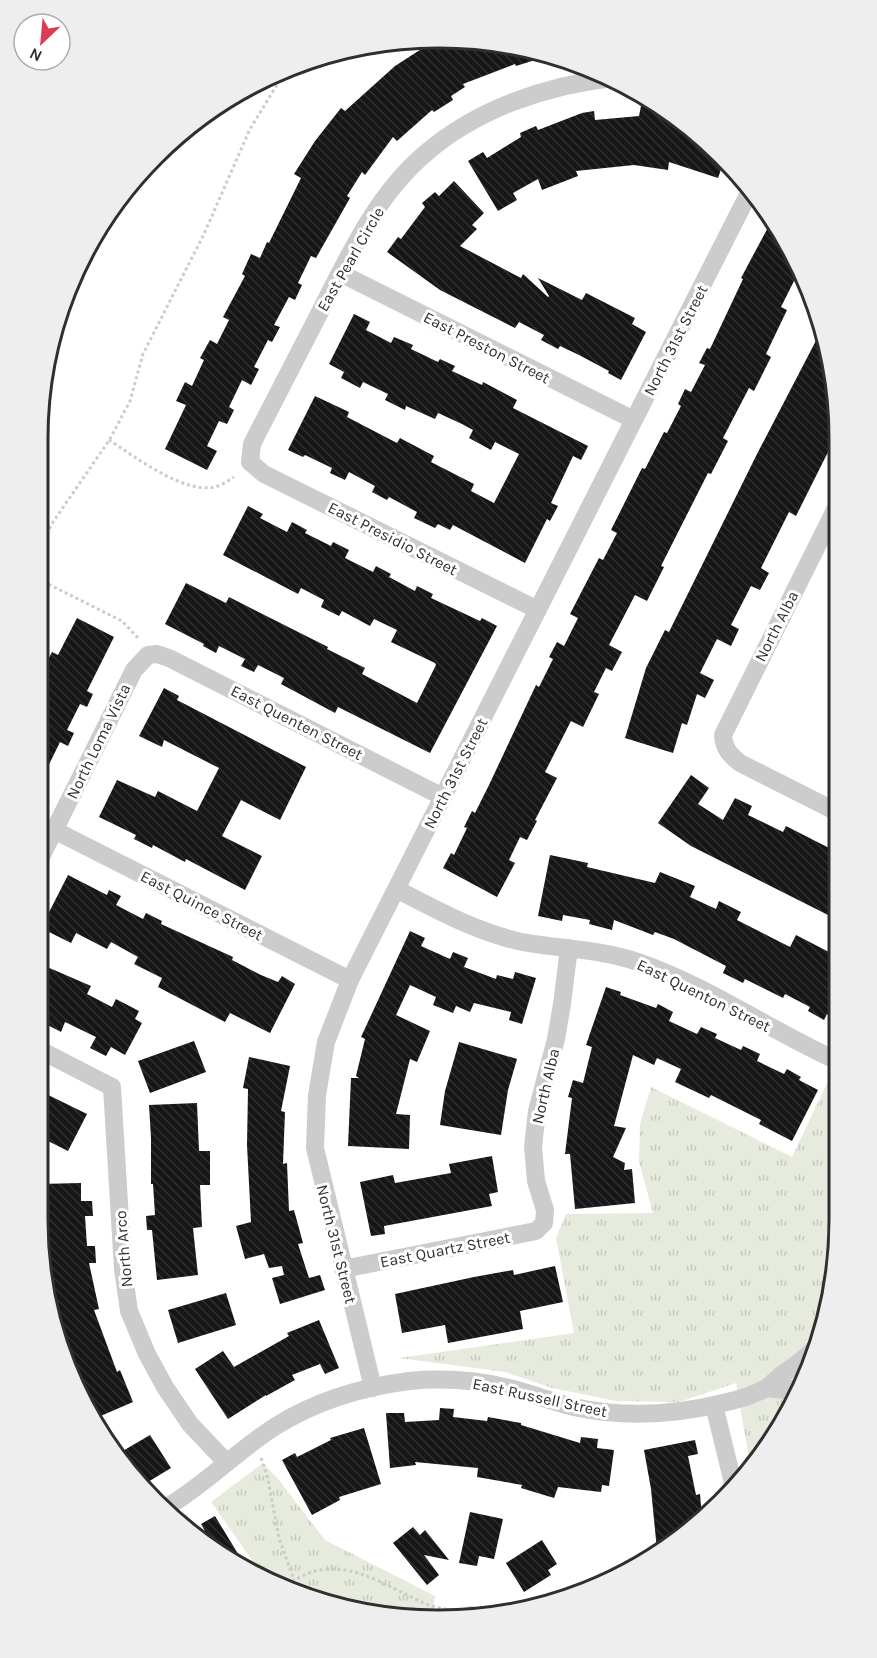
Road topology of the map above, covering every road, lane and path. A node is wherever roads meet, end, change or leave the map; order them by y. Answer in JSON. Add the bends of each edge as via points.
{"nodes":[{"id":1,"x":593,"y":80,"type":"edge"},
{"id":2,"x":278,"y":83,"type":"edge"},
{"id":3,"x":746,"y":199,"type":"edge"},
{"id":4,"x":340,"y":273,"type":"junction"},
{"id":5,"x":634,"y":420,"type":"junction"},
{"id":6,"x":109,"y":440,"type":"junction"},
{"id":7,"x":250,"y":462,"type":"joint"},
{"id":8,"x":234,"y":477,"type":"dead end"},
{"id":9,"x":829,"y":522,"type":"edge"},
{"id":10,"x":48,"y":531,"type":"edge"},
{"id":11,"x":48,"y":584,"type":"edge"},
{"id":12,"x":537,"y":610,"type":"junction"},
{"id":13,"x":138,"y":638,"type":"dead end"},
{"id":14,"x":148,"y":655,"type":"joint"},
{"id":15,"x":443,"y":796,"type":"junction"},
{"id":16,"x":829,"y":808,"type":"edge"},
{"id":17,"x":54,"y":830,"type":"junction"},
{"id":18,"x":48,"y":842,"type":"edge"},
{"id":19,"x":396,"y":889,"type":"junction"},
{"id":20,"x":569,"y":948,"type":"junction"},
{"id":21,"x":350,"y":980,"type":"junction"},
{"id":22,"x":48,"y":1054,"type":"edge"},
{"id":23,"x":829,"y":1056,"type":"edge"},
{"id":24,"x":544,"y":1223,"type":"joint"},
{"id":25,"x":343,"y":1269,"type":"junction"},
{"id":26,"x":802,"y":1361,"type":"edge"},
{"id":27,"x":373,"y":1388,"type":"junction"},
{"id":28,"x":766,"y":1388,"type":"junction"},
{"id":29,"x":790,"y":1389,"type":"edge"},
{"id":30,"x":714,"y":1405,"type":"junction"},
{"id":31,"x":252,"y":1443,"type":"junction"},
{"id":32,"x":227,"y":1463,"type":"junction"},
{"id":33,"x":732,"y":1477,"type":"edge"},
{"id":34,"x":171,"y":1504,"type":"edge"},
{"id":35,"x":294,"y":1580,"type":"joint"},
{"id":36,"x":445,"y":1610,"type":"edge"}],
"edges":[{"from":1,"to":4,"type":"street","name":"East Pearl Circle","via":[[506,106],[464,125],[426,153],[396,184],[366,225]]},
{"from":2,"to":6,"type":"path","via":[[250,129],[204,234],[142,354],[130,401]]},
{"from":3,"to":5,"type":"street","name":"North 31st Street"},
{"from":4,"to":5,"type":"street","name":"East Preston Street"},
{"from":4,"to":7,"type":"street","name":"East Pearl Circle","via":[[252,444]]},
{"from":5,"to":12,"type":"street","name":"North 31st Street"},
{"from":6,"to":8,"type":"path","via":[[185,484],[218,487]]},
{"from":6,"to":10,"type":"path"},
{"from":7,"to":12,"type":"street","name":"East Presidio Street","via":[[264,474]]},
{"from":9,"to":16,"type":"street","name":"North Alba","via":[[723,735],[724,746],[740,763]]},
{"from":11,"to":13,"type":"path","via":[[122,621]]},
{"from":12,"to":15,"type":"street","name":"North 31st Street"},
{"from":14,"to":15,"type":"street","name":"East Quenten Street","via":[[169,658]]},
{"from":14,"to":17,"type":"street","name":"North Loma Vista","via":[[134,670]]},
{"from":15,"to":19,"type":"street","name":"North 31st Street"},
{"from":17,"to":18,"type":"street","name":"North Loma Vista"},
{"from":17,"to":21,"type":"street","name":"East Quince Street"},
{"from":19,"to":20,"type":"street","name":"East Quenton Street","via":[[490,934]]},
{"from":19,"to":21,"type":"street","name":"North 31st Street"},
{"from":20,"to":23,"type":"street","name":"East Quenton Street","via":[[646,965]]},
{"from":20,"to":24,"type":"street","name":"North Alba","via":[[558,1027],[537,1111],[533,1147]]},
{"from":21,"to":25,"type":"street","name":"North 31st Street","via":[[326,1042],[317,1095],[315,1149]]},
{"from":22,"to":32,"type":"street","name":"North Arco","via":[[112,1088],[129,1311],[165,1387],[190,1424]]},
{"from":24,"to":25,"type":"street","name":"East Quartz Street","via":[[536,1231]]},
{"from":25,"to":27,"type":"street","name":"North 31st Street"},
{"from":26,"to":28,"type":"street","name":"East Russell Street"},
{"from":27,"to":30,"type":"street","name":"East Russell Street","via":[[409,1381],[476,1382],[508,1387],[574,1407],[642,1414]]},
{"from":27,"to":31,"type":"street","name":"East Russell Street","via":[[339,1396],[303,1412]]},
{"from":28,"to":29,"type":"street","name":"East Russell Street"},
{"from":28,"to":30,"type":"street","name":"East Russell Street"},
{"from":30,"to":33,"type":"street"},
{"from":31,"to":32,"type":"street","name":"East Russell Street"},
{"from":31,"to":35,"type":"path","via":[[263,1462],[275,1522]]},
{"from":32,"to":34,"type":"street","name":"East Russell Street"},
{"from":35,"to":36,"type":"path","via":[[322,1570],[357,1571]]}]}
